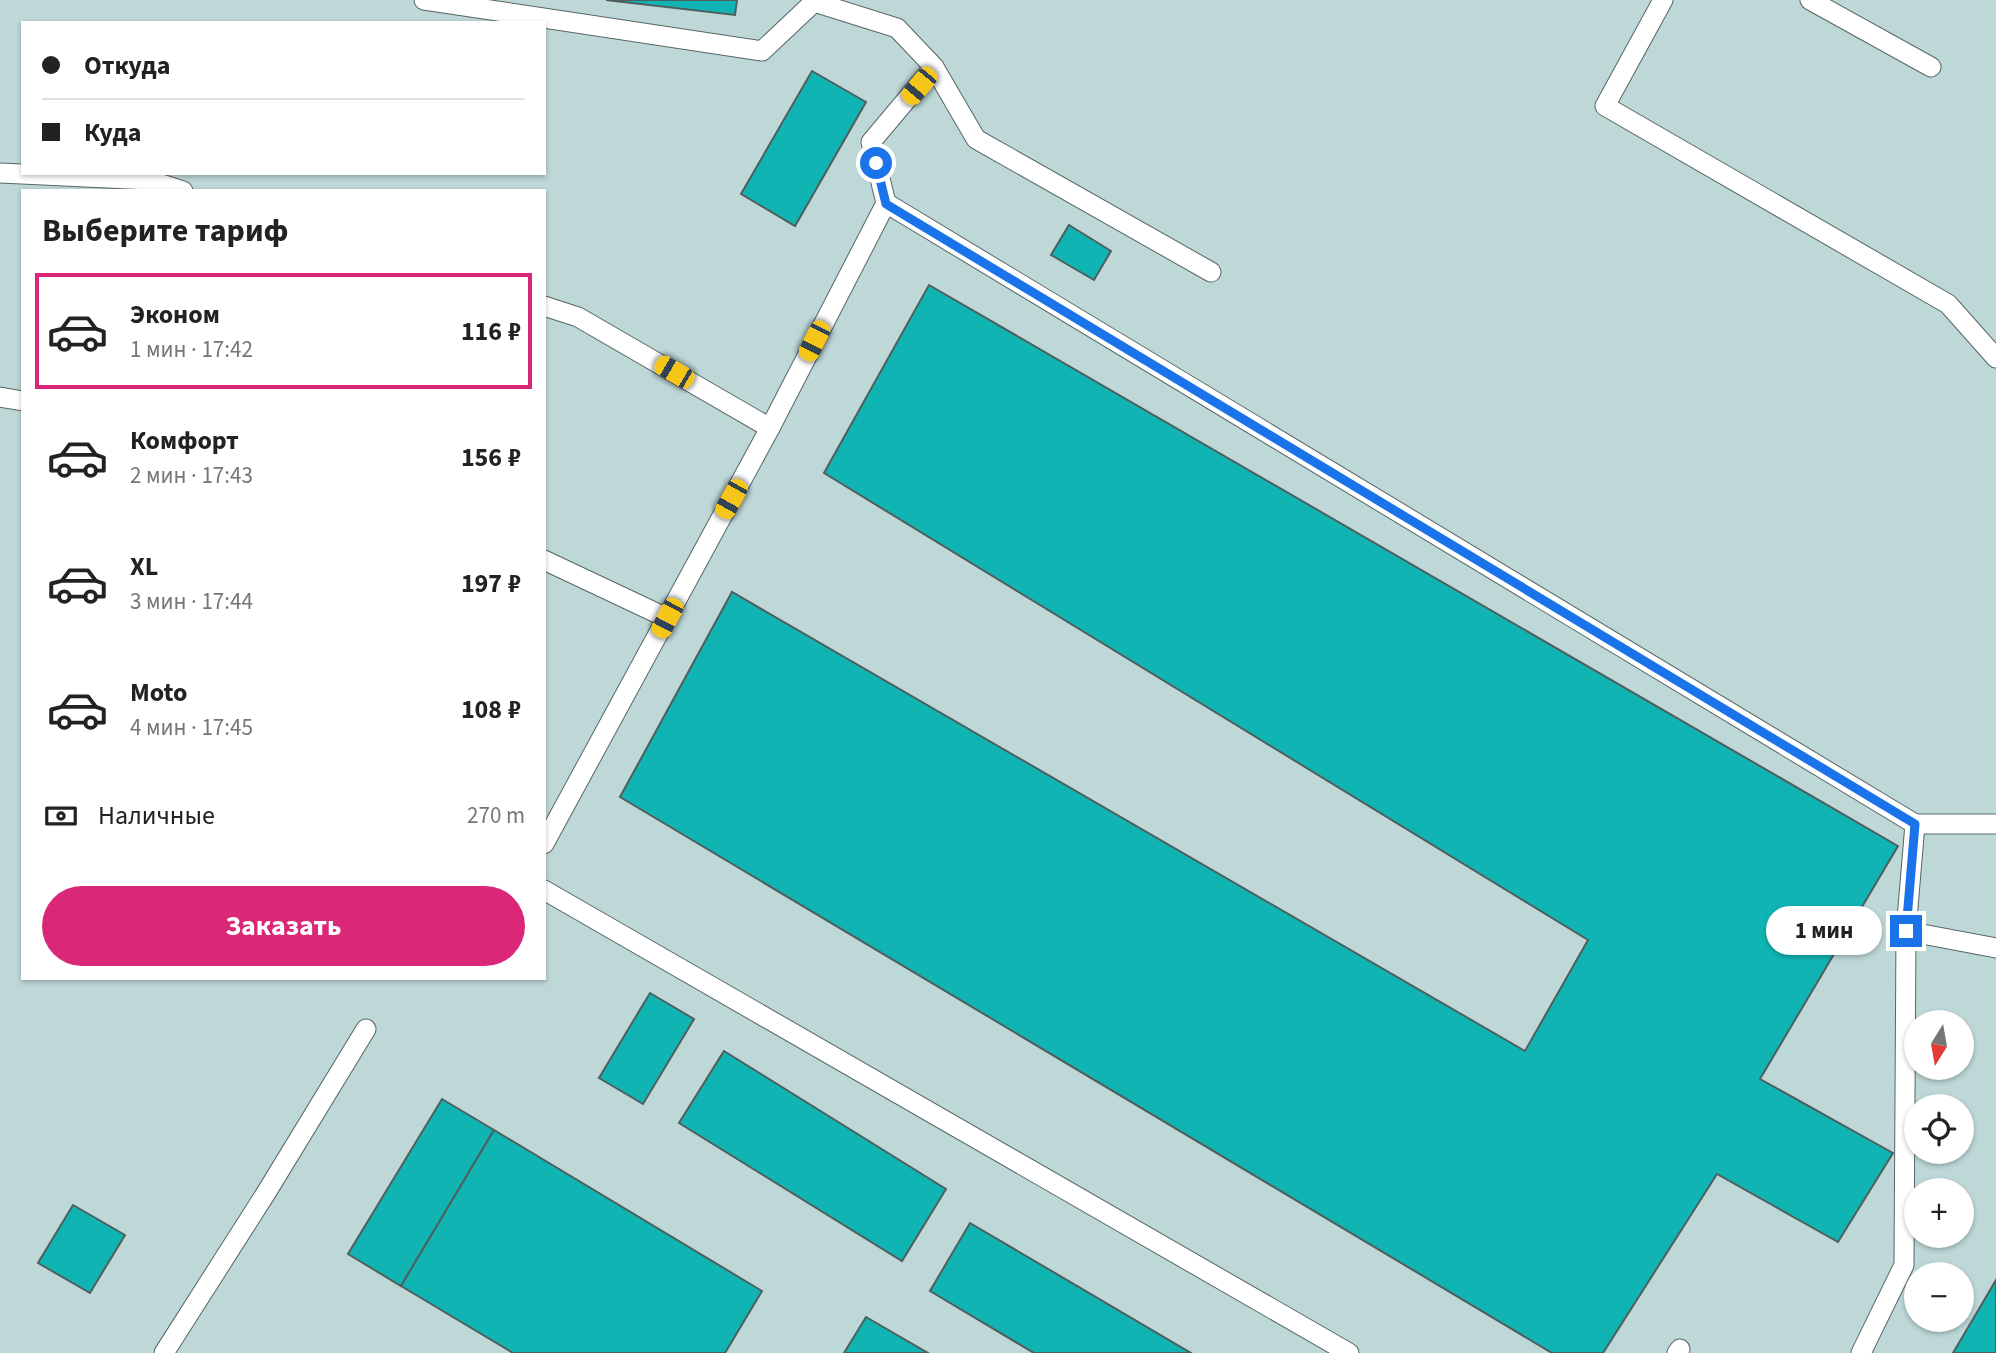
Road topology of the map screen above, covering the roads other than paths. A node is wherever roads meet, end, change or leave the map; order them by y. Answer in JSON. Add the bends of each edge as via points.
{"nodes":[{"id":1,"x":424,"y":0,"type":"edge"},
{"id":2,"x":1663,"y":0,"type":"edge"},
{"id":3,"x":1810,"y":0,"type":"edge"},
{"id":4,"x":812,"y":1,"type":"edge"},
{"id":5,"x":934,"y":67,"type":"junction"},
{"id":6,"x":1931,"y":67,"type":"dead end"},
{"id":7,"x":0,"y":173,"type":"edge"},
{"id":8,"x":21,"y":174,"type":"edge"},
{"id":9,"x":43,"y":175,"type":"edge"},
{"id":10,"x":177,"y":189,"type":"edge"},
{"id":11,"x":886,"y":204,"type":"junction"},
{"id":12,"x":1211,"y":272,"type":"dead end"},
{"id":13,"x":546,"y":307,"type":"edge"},
{"id":14,"x":1996,"y":358,"type":"edge"},
{"id":15,"x":0,"y":397,"type":"edge"},
{"id":16,"x":21,"y":401,"type":"edge"},
{"id":17,"x":770,"y":428,"type":"junction"},
{"id":18,"x":546,"y":560,"type":"edge"},
{"id":19,"x":667,"y":618,"type":"junction"},
{"id":20,"x":1915,"y":824,"type":"junction"},
{"id":21,"x":1996,"y":824,"type":"edge"},
{"id":22,"x":546,"y":840,"type":"edge"},
{"id":23,"x":546,"y":891,"type":"edge"},
{"id":24,"x":1906,"y":931,"type":"junction"},
{"id":25,"x":1996,"y":948,"type":"edge"},
{"id":26,"x":366,"y":1029,"type":"dead end"},
{"id":27,"x":163,"y":1353,"type":"edge"},
{"id":28,"x":1349,"y":1353,"type":"edge"},
{"id":29,"x":1861,"y":1353,"type":"edge"}],
"edges":[{"from":1,"to":4,"type":"lane","via":[[762,51]]},
{"from":2,"to":14,"type":"lane","via":[[1605,106],[1948,304]]},
{"from":3,"to":6,"type":"lane"},
{"from":4,"to":5,"type":"lane","via":[[897,28]]},
{"from":5,"to":11,"type":"lane","via":[[871,142]]},
{"from":5,"to":12,"type":"lane","via":[[976,139]]},
{"from":7,"to":8,"type":"lane"},
{"from":9,"to":10,"type":"lane","via":[[149,180]]},
{"from":11,"to":17,"type":"lane"},
{"from":11,"to":20,"type":"lane"},
{"from":13,"to":17,"type":"lane","via":[[578,317]]},
{"from":15,"to":16,"type":"lane"},
{"from":17,"to":19,"type":"lane"},
{"from":18,"to":19,"type":"lane"},
{"from":19,"to":22,"type":"lane"},
{"from":20,"to":21,"type":"lane"},
{"from":20,"to":24,"type":"lane"},
{"from":23,"to":28,"type":"lane"},
{"from":24,"to":25,"type":"lane"},
{"from":24,"to":29,"type":"lane","via":[[1904,1265]]},
{"from":26,"to":27,"type":"lane"}]}
